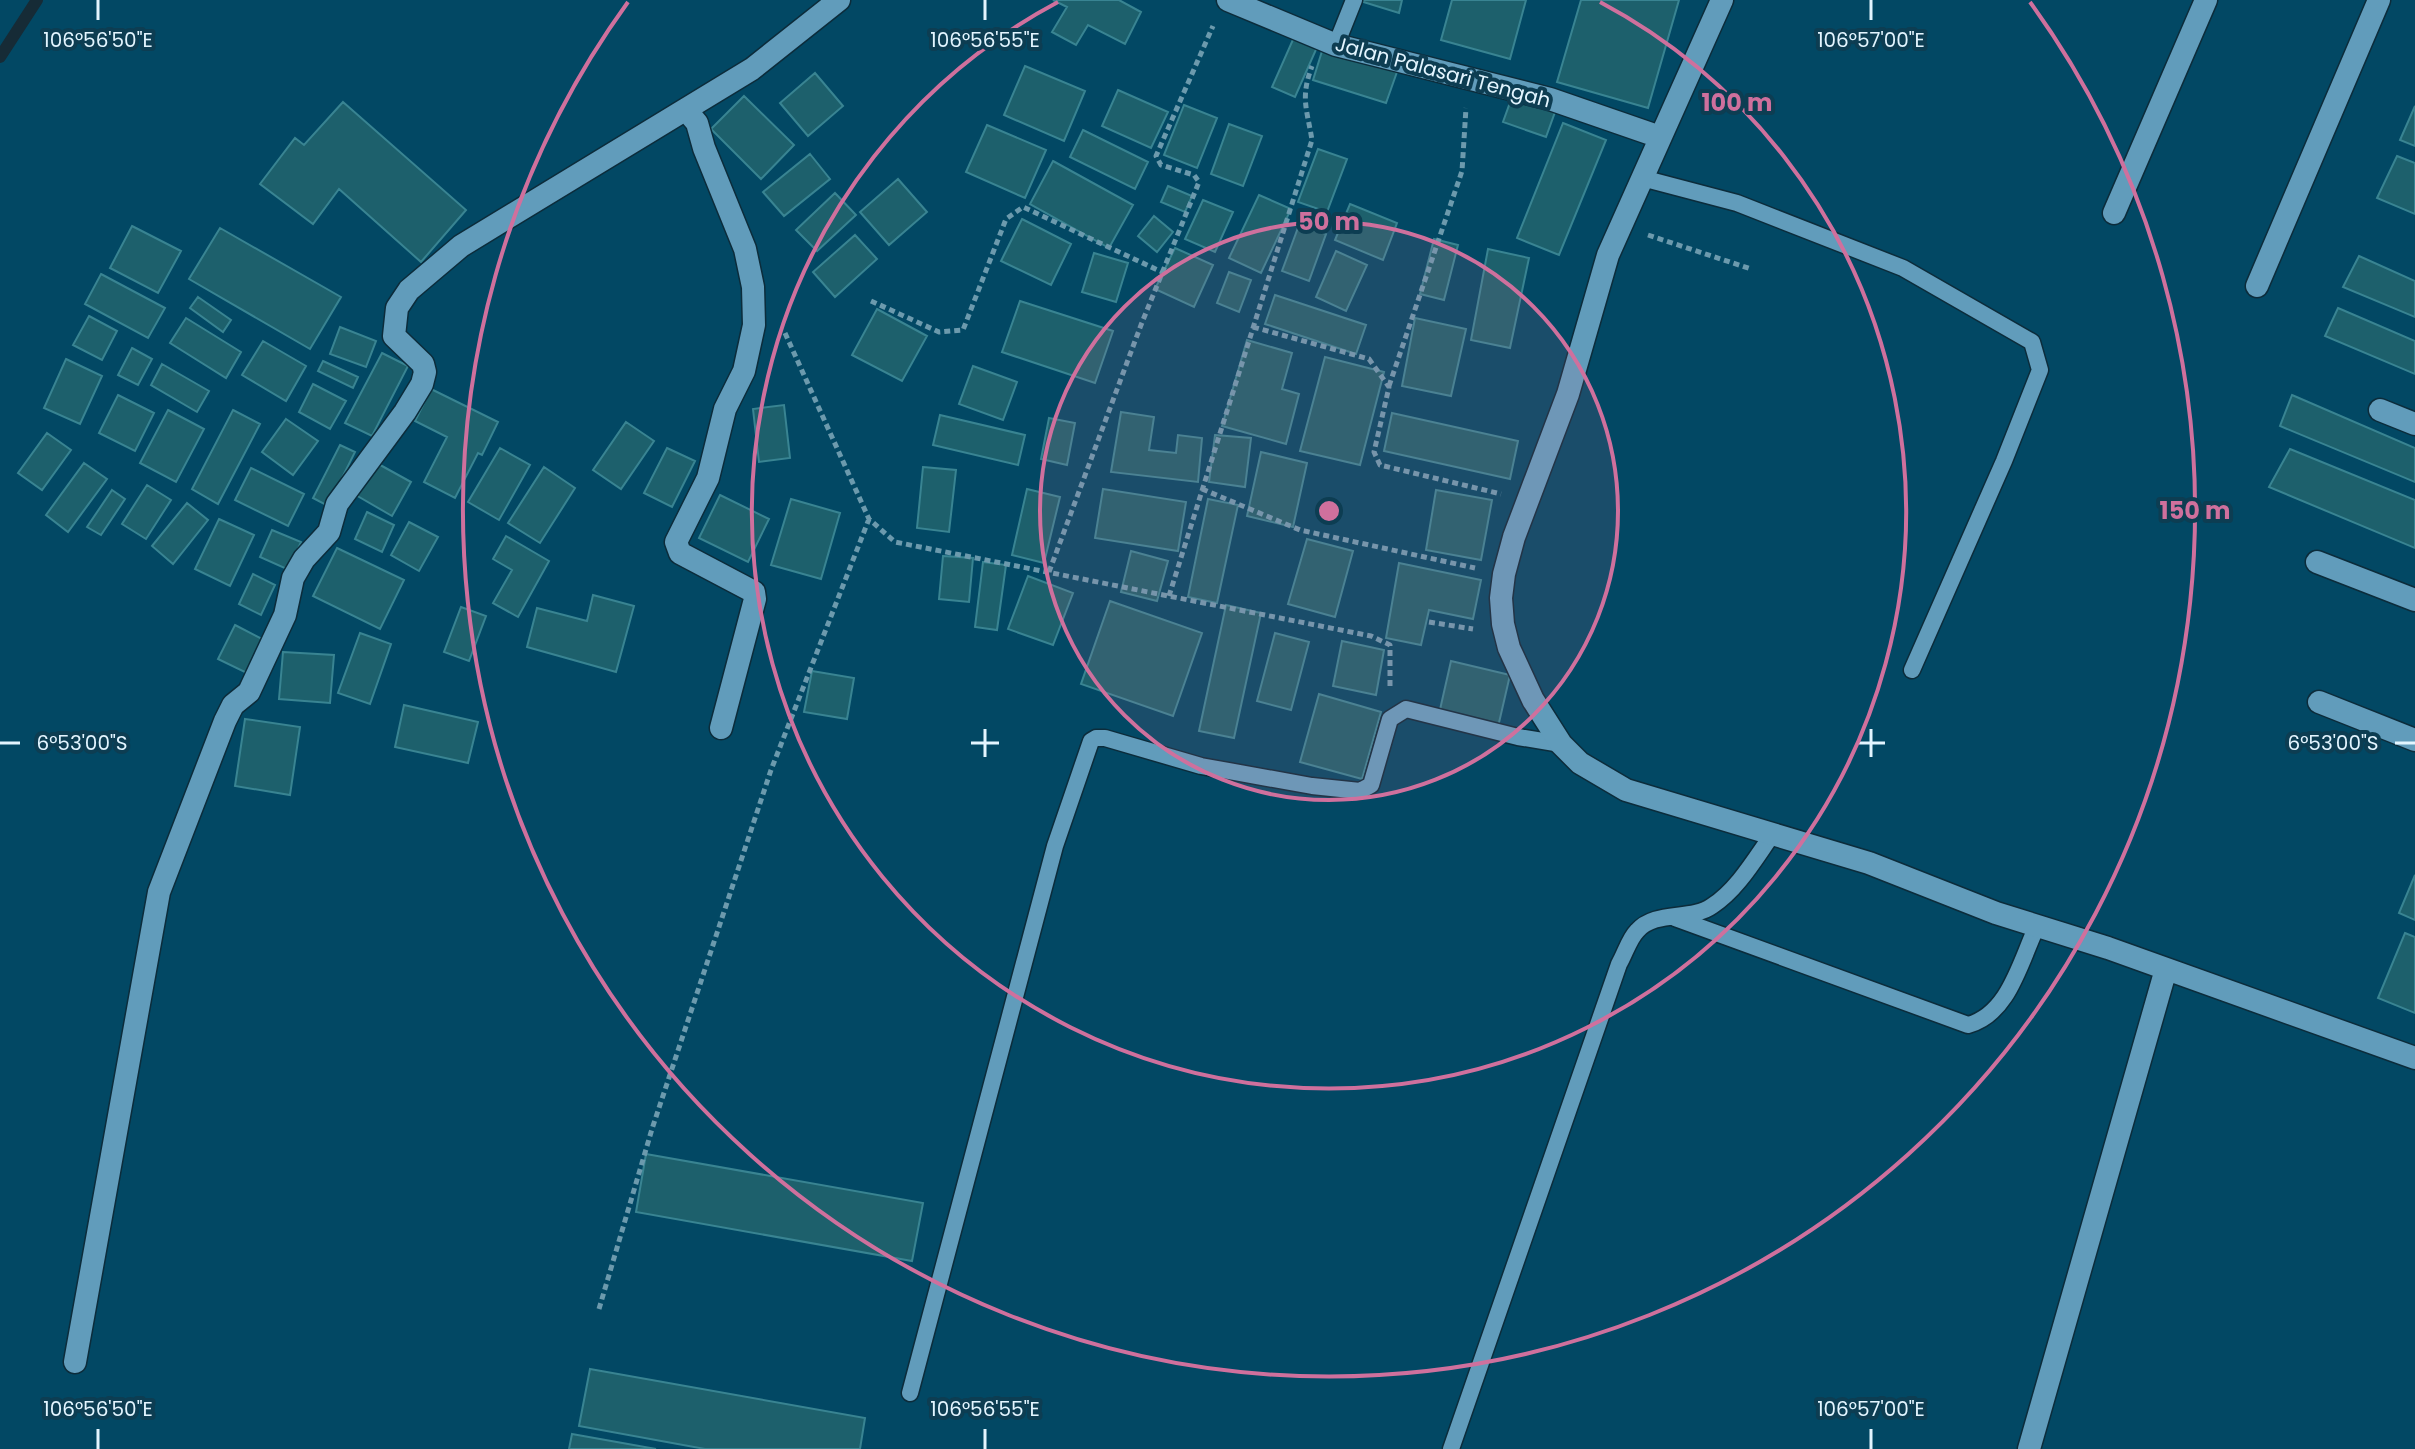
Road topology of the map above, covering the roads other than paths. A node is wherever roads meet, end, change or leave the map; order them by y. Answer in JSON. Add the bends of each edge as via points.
{"nodes":[{"id":1,"x":839,"y":0,"type":"edge"},
{"id":2,"x":1354,"y":0,"type":"edge"},
{"id":3,"x":1722,"y":0,"type":"edge"},
{"id":4,"x":2206,"y":0,"type":"edge"},
{"id":5,"x":2379,"y":0,"type":"edge"},
{"id":6,"x":1223,"y":7,"type":"edge"},
{"id":7,"x":1330,"y":42,"type":"junction"},
{"id":8,"x":686,"y":110,"type":"junction"},
{"id":9,"x":1660,"y":137,"type":"junction"},
{"id":10,"x":1642,"y":178,"type":"junction"},
{"id":11,"x":2114,"y":213,"type":"dead end"},
{"id":12,"x":2257,"y":286,"type":"dead end"},
{"id":13,"x":2380,"y":410,"type":"dead end"},
{"id":14,"x":2415,"y":424,"type":"edge"},
{"id":15,"x":2317,"y":562,"type":"dead end"},
{"id":16,"x":2415,"y":600,"type":"edge"},
{"id":17,"x":1912,"y":670,"type":"dead end"},
{"id":18,"x":2319,"y":702,"type":"dead end"},
{"id":19,"x":721,"y":728,"type":"dead end"},
{"id":20,"x":2415,"y":740,"type":"edge"},
{"id":21,"x":1561,"y":744,"type":"junction"},
{"id":22,"x":1772,"y":835,"type":"junction"},
{"id":23,"x":1675,"y":918,"type":"junction"},
{"id":24,"x":2037,"y":926,"type":"junction"},
{"id":25,"x":2166,"y":969,"type":"junction"},
{"id":26,"x":2415,"y":1058,"type":"edge"},
{"id":27,"x":75,"y":1362,"type":"dead end"},
{"id":28,"x":910,"y":1393,"type":"dead end"},
{"id":29,"x":1451,"y":1449,"type":"edge"},
{"id":30,"x":2029,"y":1449,"type":"edge"}],
"edges":[{"from":1,"to":8,"type":"street","via":[[752,69]]},
{"from":2,"to":7,"type":"lane"},
{"from":3,"to":9,"type":"street"},
{"from":4,"to":11,"type":"street"},
{"from":5,"to":12,"type":"street"},
{"from":6,"to":7,"type":"street","name":"Jalan Palasari Tengah"},
{"from":7,"to":9,"type":"street","name":"Jalan Palasari Tengah","via":[[1550,99]]},
{"from":8,"to":19,"type":"street","via":[[697,123],[745,249],[753,287],[754,325],[744,371],[725,409],[708,478],[676,542],[680,553],[754,592]]},
{"from":8,"to":27,"type":"street","via":[[461,246],[409,290],[397,308],[394,336],[423,364],[422,384],[351,482],[329,532],[293,578],[285,615],[249,692],[233,705],[225,721],[159,892]]},
{"from":9,"to":10,"type":"street"},
{"from":10,"to":17,"type":"lane","via":[[1737,203],[1903,268],[2032,342],[2040,370]]},
{"from":10,"to":21,"type":"street","via":[[1608,255],[1568,394],[1504,574],[1505,635],[1526,686]]},
{"from":13,"to":14,"type":"street"},
{"from":15,"to":16,"type":"street"},
{"from":18,"to":20,"type":"street"},
{"from":21,"to":22,"type":"street","via":[[1580,763],[1626,790]]},
{"from":21,"to":28,"type":"lane","via":[[1406,709],[1390,719],[1371,785],[1360,791],[1201,766],[1105,738],[1091,741],[1055,846]]},
{"from":22,"to":23,"type":"lane","via":[[1741,879],[1711,908]]},
{"from":22,"to":24,"type":"street","via":[[1869,863]]},
{"from":23,"to":24,"type":"lane","via":[[1968,1025],[1982,1021],[2002,1003]]},
{"from":23,"to":29,"type":"lane","via":[[1656,919],[1637,930],[1619,964]]},
{"from":24,"to":25,"type":"street"},
{"from":25,"to":26,"type":"street"},
{"from":25,"to":30,"type":"street"}]}
